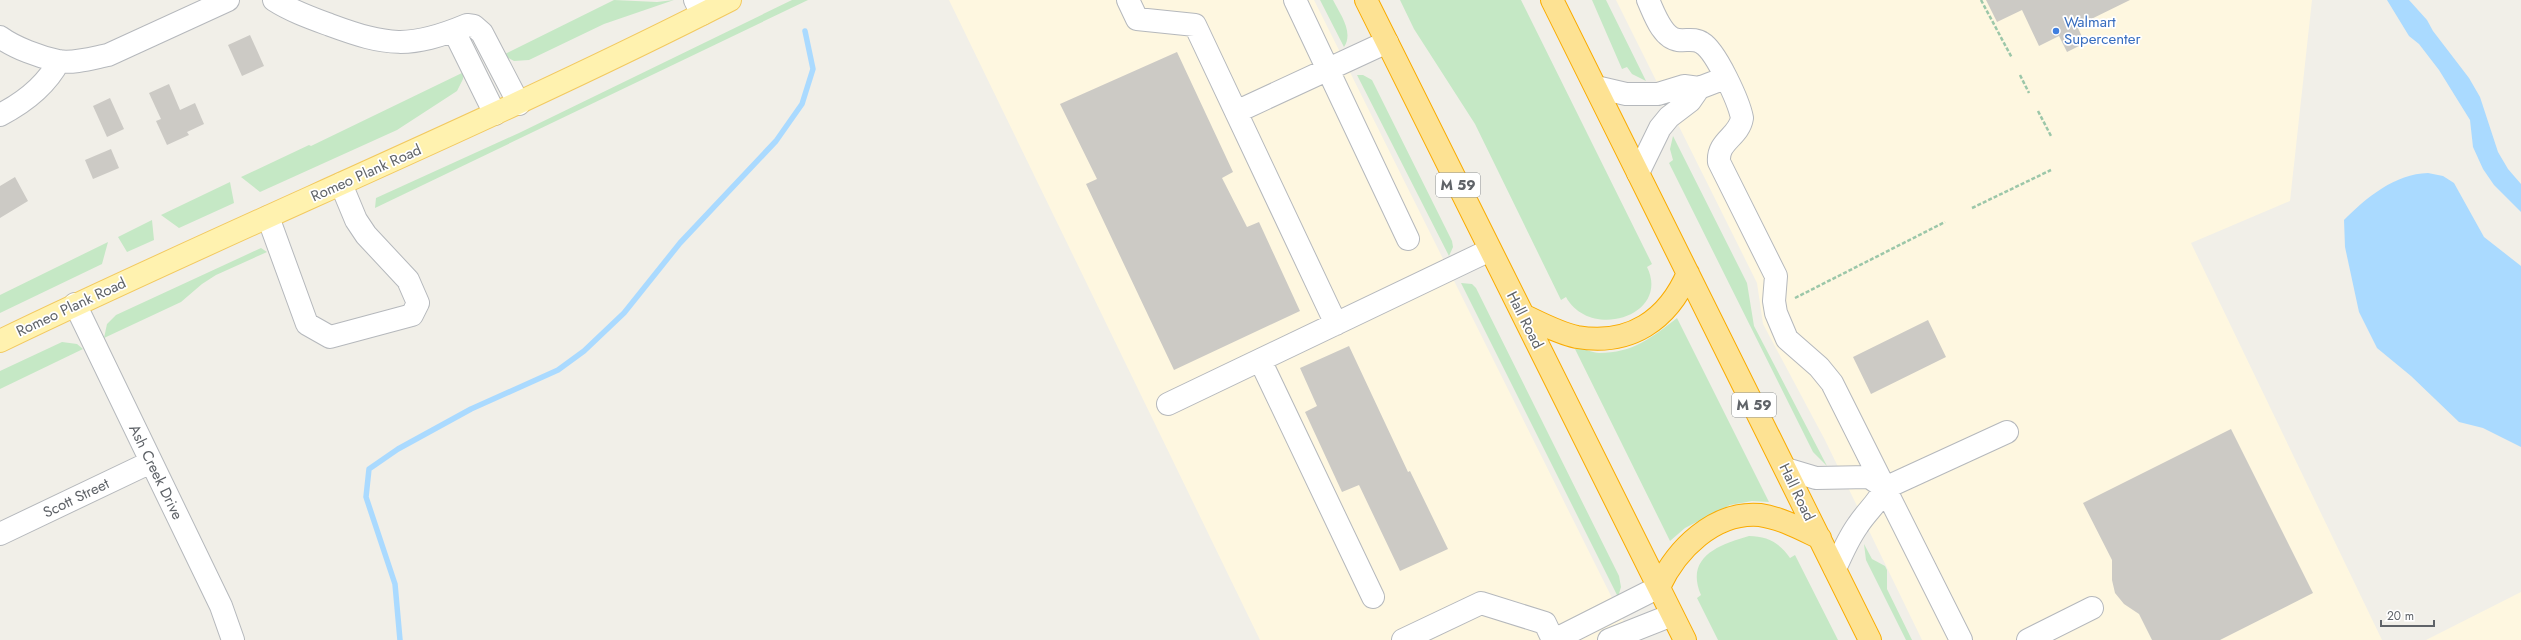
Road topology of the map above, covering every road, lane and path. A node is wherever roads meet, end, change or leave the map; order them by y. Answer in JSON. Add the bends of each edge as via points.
{"nodes":[{"id":1,"x":228,"y":0,"type":"edge"},
{"id":2,"x":274,"y":0,"type":"edge"},
{"id":3,"x":730,"y":0,"type":"edge"},
{"id":4,"x":1128,"y":0,"type":"edge"},
{"id":5,"x":1296,"y":0,"type":"edge"},
{"id":6,"x":1366,"y":0,"type":"edge"},
{"id":7,"x":1552,"y":0,"type":"edge"},
{"id":8,"x":1648,"y":0,"type":"edge"},
{"id":9,"x":1981,"y":0,"type":"edge"},
{"id":10,"x":698,"y":7,"type":"edge"},
{"id":11,"x":454,"y":30,"type":"junction"},
{"id":12,"x":0,"y":37,"type":"edge"},
{"id":13,"x":1387,"y":42,"type":"junction"},
{"id":14,"x":2012,"y":58,"type":"dead end"},
{"id":15,"x":59,"y":61,"type":"junction"},
{"id":16,"x":1328,"y":69,"type":"junction"},
{"id":17,"x":2020,"y":75,"type":"dead end"},
{"id":18,"x":1725,"y":78,"type":"junction"},
{"id":19,"x":1596,"y":87,"type":"junction"},
{"id":20,"x":1699,"y":88,"type":"junction"},
{"id":21,"x":2029,"y":93,"type":"dead end"},
{"id":22,"x":519,"y":104,"type":"junction"},
{"id":23,"x":1236,"y":112,"type":"junction"},
{"id":24,"x":2038,"y":112,"type":"dead end"},
{"id":25,"x":495,"y":114,"type":"junction"},
{"id":26,"x":0,"y":116,"type":"edge"},
{"id":27,"x":2051,"y":136,"type":"dead end"},
{"id":28,"x":2051,"y":170,"type":"dead end"},
{"id":29,"x":1638,"y":173,"type":"junction"},
{"id":30,"x":340,"y":184,"type":"junction"},
{"id":31,"x":1972,"y":208,"type":"dead end"},
{"id":32,"x":268,"y":217,"type":"junction"},
{"id":33,"x":1945,"y":222,"type":"dead end"},
{"id":34,"x":1408,"y":239,"type":"dead end"},
{"id":35,"x":1490,"y":250,"type":"junction"},
{"id":36,"x":1688,"y":273,"type":"junction"},
{"id":37,"x":1793,"y":300,"type":"dead end"},
{"id":38,"x":75,"y":304,"type":"junction"},
{"id":39,"x":1523,"y":315,"type":"junction"},
{"id":40,"x":1336,"y":324,"type":"junction"},
{"id":41,"x":0,"y":341,"type":"edge"},
{"id":42,"x":1260,"y":360,"type":"junction"},
{"id":43,"x":1168,"y":404,"type":"dead end"},
{"id":44,"x":2007,"y":432,"type":"dead end"},
{"id":45,"x":151,"y":462,"type":"junction"},
{"id":46,"x":1786,"y":469,"type":"junction"},
{"id":47,"x":1885,"y":488,"type":"junction"},
{"id":48,"x":0,"y":534,"type":"edge"},
{"id":49,"x":1820,"y":538,"type":"junction"},
{"id":50,"x":1835,"y":569,"type":"junction"},
{"id":51,"x":1659,"y":588,"type":"junction"},
{"id":52,"x":1373,"y":597,"type":"dead end"},
{"id":53,"x":2092,"y":608,"type":"dead end"},
{"id":54,"x":1672,"y":615,"type":"junction"},
{"id":55,"x":233,"y":640,"type":"edge"},
{"id":56,"x":1402,"y":640,"type":"edge"},
{"id":57,"x":1553,"y":640,"type":"edge"},
{"id":58,"x":1609,"y":640,"type":"edge"},
{"id":59,"x":1684,"y":640,"type":"edge"},
{"id":60,"x":1870,"y":640,"type":"edge"},
{"id":61,"x":1961,"y":640,"type":"edge"},
{"id":62,"x":2028,"y":640,"type":"edge"}],
"edges":[{"from":1,"to":15,"type":"street","via":[[108,55]]},
{"from":2,"to":11,"type":"street","via":[[294,12],[384,42],[420,41]]},
{"from":3,"to":10,"type":"main road","name":"Romeo Plank Road"},
{"from":4,"to":23,"type":"street","via":[[1137,19],[1195,25]]},
{"from":5,"to":16,"type":"street"},
{"from":6,"to":13,"type":"highway","name":"Hall Road","number":"M 59"},
{"from":7,"to":19,"type":"highway","name":"Hall Road","number":"M 59"},
{"from":8,"to":18,"type":"street","via":[[1664,31],[1677,40],[1700,41],[1707,46]]},
{"from":9,"to":14,"type":"path"},
{"from":10,"to":22,"type":"main road","name":"Romeo Plank Road"},
{"from":11,"to":22,"type":"street","via":[[467,25],[474,26],[482,32]]},
{"from":11,"to":25,"type":"street"},
{"from":12,"to":15,"type":"street","via":[[18,47]]},
{"from":13,"to":16,"type":"street"},
{"from":13,"to":35,"type":"highway","name":"Hall Road","number":"M 59"},
{"from":15,"to":26,"type":"street","via":[[51,76],[38,90]]},
{"from":16,"to":23,"type":"street"},
{"from":16,"to":34,"type":"street"},
{"from":17,"to":21,"type":"path"},
{"from":18,"to":20,"type":"street"},
{"from":18,"to":47,"type":"street","via":[[1742,118],[1737,131],[1721,147],[1719,162],[1776,276],[1776,312],[1787,339],[1819,367],[1832,383]]},
{"from":19,"to":20,"type":"street","via":[[1626,94],[1645,95],[1665,93],[1684,86]]},
{"from":19,"to":29,"type":"highway","name":"Hall Road","number":"M 59"},
{"from":20,"to":29,"type":"street","via":[[1690,101],[1669,117],[1660,128]]},
{"from":22,"to":25,"type":"main road","name":"Romeo Plank Road"},
{"from":23,"to":40,"type":"street"},
{"from":24,"to":27,"type":"path"},
{"from":25,"to":30,"type":"main road","name":"Romeo Plank Road"},
{"from":28,"to":31,"type":"path"},
{"from":29,"to":36,"type":"highway","name":"Hall Road","number":"M 59"},
{"from":30,"to":32,"type":"main road","name":"Romeo Plank Road"},
{"from":30,"to":32,"type":"street","via":[[356,220],[366,235],[408,280],[418,302],[412,316],[330,337],[307,324]]},
{"from":32,"to":38,"type":"main road","name":"Romeo Plank Road"},
{"from":33,"to":37,"type":"path","via":[[1798,294]]},
{"from":35,"to":39,"type":"highway","name":"Hall Road","number":"M 59"},
{"from":35,"to":40,"type":"street"},
{"from":36,"to":39,"type":"highway","via":[[1674,301],[1664,312],[1650,323],[1617,337],[1598,339],[1576,336]]},
{"from":36,"to":46,"type":"highway","name":"Hall Road","number":"M 59"},
{"from":38,"to":41,"type":"main road","name":"Romeo Plank Road"},
{"from":38,"to":45,"type":"street","name":"Ash Creek Drive"},
{"from":39,"to":51,"type":"highway","name":"Hall Road","number":"M 59"},
{"from":40,"to":42,"type":"street"},
{"from":42,"to":43,"type":"street"},
{"from":42,"to":52,"type":"street"},
{"from":44,"to":47,"type":"street"},
{"from":45,"to":48,"type":"street","name":"Scott Street"},
{"from":45,"to":55,"type":"street","name":"Ash Creek Drive","via":[[221,606]]},
{"from":46,"to":47,"type":"street","via":[[1816,478],[1869,477]]},
{"from":46,"to":49,"type":"highway","name":"Hall Road","number":"M 59"},
{"from":47,"to":50,"type":"street","via":[[1878,504],[1869,511],[1848,540]]},
{"from":47,"to":61,"type":"street"},
{"from":49,"to":50,"type":"highway","name":"Hall Road","number":"M 59"},
{"from":49,"to":51,"type":"highway","via":[[1767,516],[1749,515],[1735,518],[1714,526],[1690,542],[1668,567]]},
{"from":50,"to":60,"type":"highway","name":"Hall Road","number":"M 59"},
{"from":51,"to":54,"type":"highway","name":"Hall Road","number":"M 59"},
{"from":51,"to":57,"type":"street"},
{"from":53,"to":62,"type":"street"},
{"from":54,"to":58,"type":"street"},
{"from":54,"to":59,"type":"highway","name":"Hall Road","number":"M 59"},
{"from":56,"to":57,"type":"street","via":[[1481,602],[1545,623]]}]}
